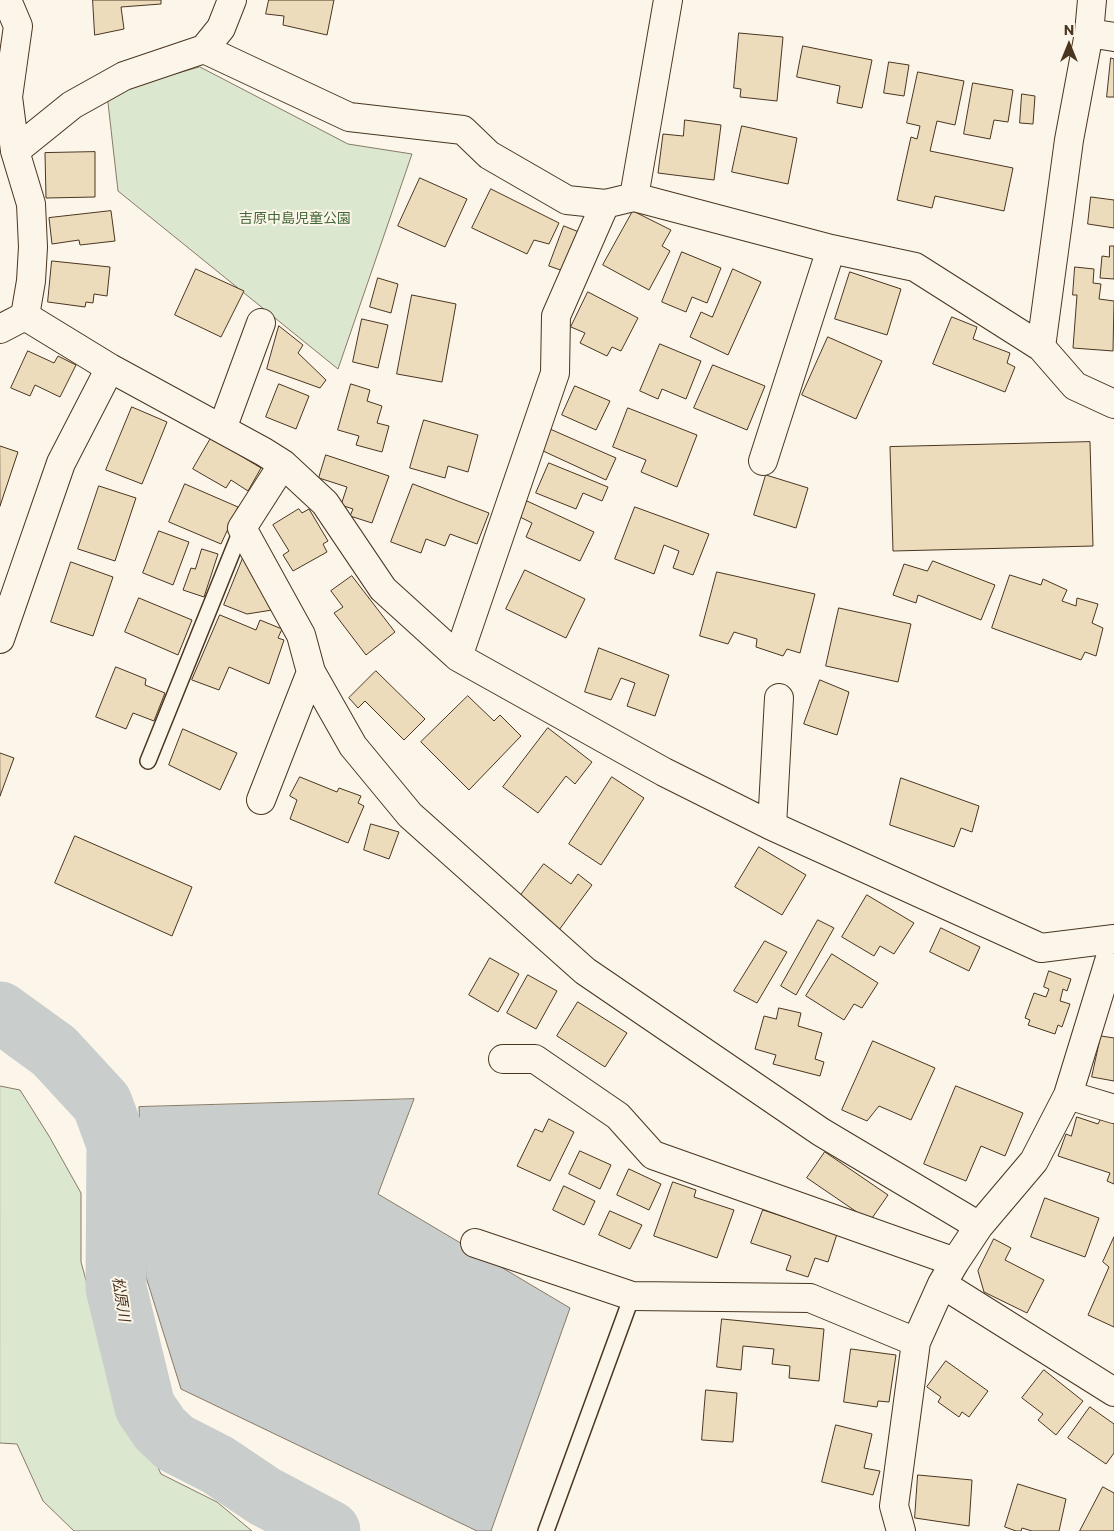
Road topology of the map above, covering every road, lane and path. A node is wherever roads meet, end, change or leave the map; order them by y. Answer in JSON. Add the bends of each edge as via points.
{"nodes":[{"id":1,"x":7,"y":0,"type":"edge"},
{"id":2,"x":232,"y":0,"type":"edge"},
{"id":3,"x":668,"y":0,"type":"edge"},
{"id":4,"x":1092,"y":0,"type":"edge"},
{"id":5,"x":1102,"y":35,"type":"edge"},
{"id":6,"x":204,"y":49,"type":"junction"},
{"id":7,"x":15,"y":151,"type":"junction"},
{"id":8,"x":634,"y":197,"type":"junction"},
{"id":9,"x":605,"y":204,"type":"junction"},
{"id":10,"x":831,"y":249,"type":"junction"},
{"id":11,"x":25,"y":316,"type":"junction"},
{"id":12,"x":260,"y":323,"type":"dead end"},
{"id":13,"x":0,"y":330,"type":"edge"},
{"id":14,"x":1041,"y":347,"type":"junction"},
{"id":15,"x":110,"y":368,"type":"junction"},
{"id":16,"x":1114,"y":404,"type":"edge"},
{"id":17,"x":222,"y":429,"type":"junction"},
{"id":18,"x":763,"y":461,"type":"dead end"},
{"id":19,"x":282,"y":464,"type":"junction"},
{"id":20,"x":242,"y":528,"type":"junction"},
{"id":21,"x":0,"y":639,"type":"edge"},
{"id":22,"x":458,"y":658,"type":"junction"},
{"id":23,"x":312,"y":672,"type":"junction"},
{"id":24,"x":780,"y":698,"type":"dead end"},
{"id":25,"x":148,"y":761,"type":"dead end"},
{"id":26,"x":261,"y":800,"type":"dead end"},
{"id":27,"x":772,"y":826,"type":"junction"},
{"id":28,"x":1114,"y":940,"type":"edge"},
{"id":29,"x":1114,"y":945,"type":"edge"},
{"id":30,"x":503,"y":1060,"type":"dead end"},
{"id":31,"x":1068,"y":1095,"type":"junction"},
{"id":32,"x":1114,"y":1109,"type":"edge"},
{"id":33,"x":979,"y":1226,"type":"junction"},
{"id":34,"x":475,"y":1243,"type":"dead end"},
{"id":35,"x":949,"y":1273,"type":"junction"},
{"id":36,"x":632,"y":1296,"type":"junction"},
{"id":37,"x":916,"y":1342,"type":"junction"},
{"id":38,"x":1114,"y":1392,"type":"edge"},
{"id":39,"x":546,"y":1531,"type":"edge"},
{"id":40,"x":901,"y":1531,"type":"edge"}],
"edges":[{"from":1,"to":7,"type":"street","via":[[18,26],[8,97]]},
{"from":2,"to":6,"type":"street","via":[[221,28]]},
{"from":3,"to":8,"type":"street"},
{"from":4,"to":5,"type":"street"},
{"from":5,"to":14,"type":"street","via":[[1069,140]]},
{"from":6,"to":7,"type":"street","via":[[124,76],[72,105]]},
{"from":6,"to":9,"type":"street","via":[[349,116],[463,130],[489,155],[567,200]]},
{"from":7,"to":11,"type":"street","via":[[32,204],[33,247]]},
{"from":8,"to":9,"type":"street"},
{"from":8,"to":10,"type":"street"},
{"from":9,"to":22,"type":"street","via":[[556,316],[555,373]]},
{"from":10,"to":14,"type":"street","via":[[915,268]]},
{"from":10,"to":18,"type":"street"},
{"from":11,"to":13,"type":"street"},
{"from":11,"to":15,"type":"street"},
{"from":12,"to":17,"type":"street"},
{"from":14,"to":16,"type":"street","via":[[1075,386]]},
{"from":15,"to":17,"type":"street"},
{"from":15,"to":21,"type":"street","via":[[61,463]]},
{"from":17,"to":19,"type":"street"},
{"from":19,"to":20,"type":"street"},
{"from":19,"to":22,"type":"street","via":[[325,503],[383,589]]},
{"from":20,"to":23,"type":"street","via":[[301,635]]},
{"from":20,"to":25,"type":"lane"},
{"from":22,"to":27,"type":"street","via":[[664,772]]},
{"from":23,"to":26,"type":"street"},
{"from":23,"to":33,"type":"street","via":[[353,746],[410,815],[584,971],[821,1132]]},
{"from":24,"to":27,"type":"street"},
{"from":27,"to":28,"type":"street","via":[[1041,948]]},
{"from":29,"to":31,"type":"street"},
{"from":30,"to":35,"type":"street","via":[[535,1060],[618,1116],[653,1154]]},
{"from":31,"to":32,"type":"street"},
{"from":31,"to":33,"type":"street","via":[[1034,1161]]},
{"from":33,"to":35,"type":"street"},
{"from":34,"to":36,"type":"street"},
{"from":35,"to":37,"type":"street"},
{"from":35,"to":38,"type":"street"},
{"from":36,"to":37,"type":"street","via":[[810,1298]]},
{"from":36,"to":39,"type":"lane"},
{"from":37,"to":40,"type":"street","via":[[894,1506]]}]}
